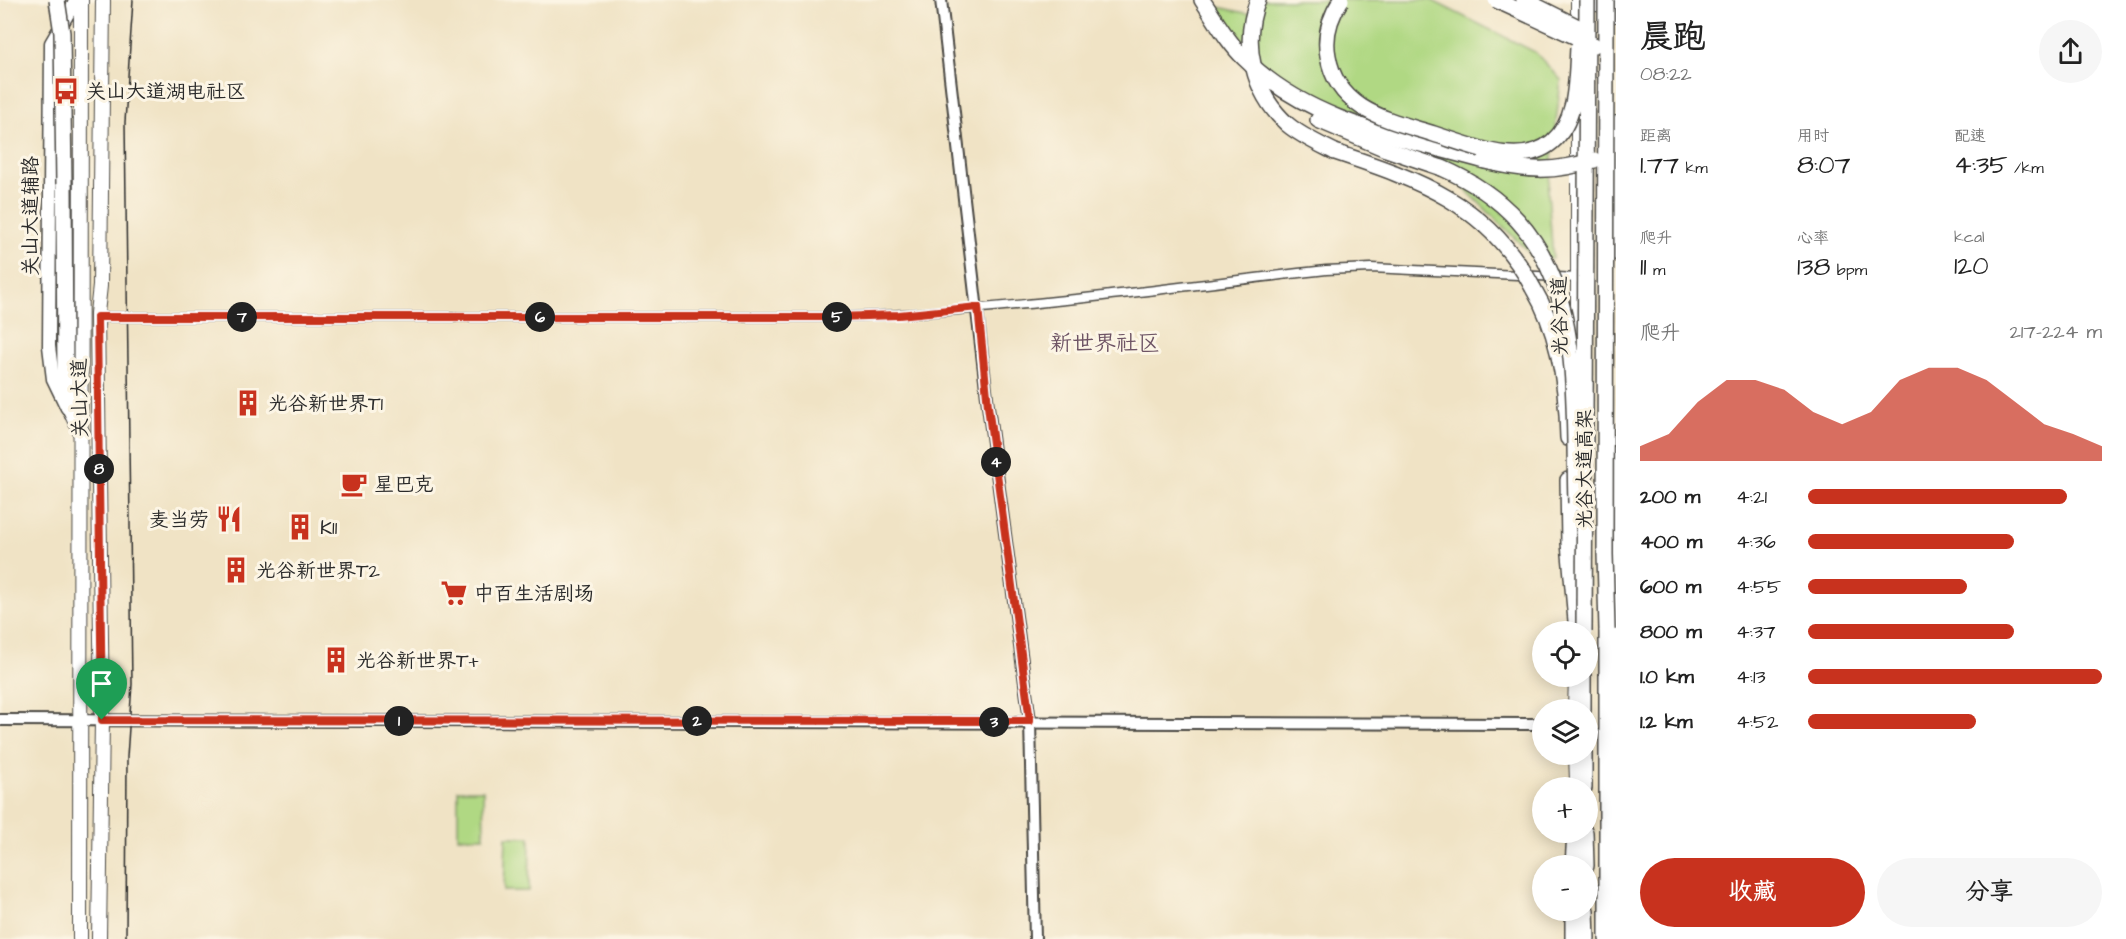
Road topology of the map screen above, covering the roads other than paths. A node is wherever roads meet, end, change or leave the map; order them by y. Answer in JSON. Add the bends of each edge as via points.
{"nodes":[{"id":1,"x":57,"y":0,"type":"edge"},
{"id":2,"x":76,"y":0,"type":"edge"},
{"id":3,"x":81,"y":0,"type":"edge"},
{"id":4,"x":103,"y":0,"type":"edge"},
{"id":5,"x":108,"y":0,"type":"edge"},
{"id":6,"x":941,"y":0,"type":"edge"},
{"id":7,"x":1202,"y":0,"type":"edge"},
{"id":8,"x":1258,"y":0,"type":"edge"},
{"id":9,"x":1341,"y":0,"type":"edge"},
{"id":10,"x":1496,"y":0,"type":"edge"},
{"id":11,"x":1505,"y":0,"type":"edge"},
{"id":12,"x":1524,"y":0,"type":"edge"},
{"id":13,"x":1578,"y":0,"type":"edge"},
{"id":14,"x":1587,"y":0,"type":"edge"},
{"id":15,"x":1592,"y":0,"type":"edge"},
{"id":16,"x":1606,"y":0,"type":"edge"},
{"id":17,"x":1616,"y":0,"type":"edge"},
{"id":18,"x":1616,"y":6,"type":"edge"},
{"id":19,"x":1616,"y":15,"type":"edge"},
{"id":20,"x":104,"y":19,"type":"junction"},
{"id":21,"x":1616,"y":21,"type":"edge"},
{"id":22,"x":1578,"y":33,"type":"junction"},
{"id":23,"x":1616,"y":46,"type":"edge"},
{"id":24,"x":1616,"y":54,"type":"edge"},
{"id":25,"x":1243,"y":58,"type":"junction"},
{"id":26,"x":1616,"y":123,"type":"edge"},
{"id":27,"x":1616,"y":150,"type":"edge"},
{"id":28,"x":1578,"y":278,"type":"junction"},
{"id":29,"x":1616,"y":302,"type":"edge"},
{"id":30,"x":978,"y":307,"type":"junction"},
{"id":31,"x":97,"y":317,"type":"junction"},
{"id":32,"x":81,"y":432,"type":"junction"},
{"id":33,"x":1605,"y":438,"type":"junction"},
{"id":34,"x":1616,"y":572,"type":"edge"},
{"id":35,"x":1579,"y":621,"type":"edge"},
{"id":36,"x":1580,"y":621,"type":"edge"},
{"id":37,"x":1580,"y":621,"type":"edge"},
{"id":38,"x":1580,"y":621,"type":"edge"},
{"id":39,"x":1607,"y":630,"type":"junction"},
{"id":40,"x":0,"y":720,"type":"edge"},
{"id":41,"x":80,"y":720,"type":"junction"},
{"id":42,"x":102,"y":720,"type":"junction"},
{"id":43,"x":1030,"y":721,"type":"junction"},
{"id":44,"x":1532,"y":724,"type":"edge"},
{"id":45,"x":1575,"y":921,"type":"edge"},
{"id":46,"x":1582,"y":921,"type":"edge"},
{"id":47,"x":1579,"y":938,"type":"edge"},
{"id":48,"x":80,"y":939,"type":"edge"},
{"id":49,"x":99,"y":939,"type":"edge"},
{"id":50,"x":1035,"y":939,"type":"edge"},
{"id":51,"x":1607,"y":939,"type":"edge"},
{"id":52,"x":1616,"y":939,"type":"edge"}],
"edges":[{"from":1,"to":32,"type":"highway","bridge":true,"via":[[63,33],[65,384],[69,406]]},
{"from":2,"to":32,"type":"main road","name":"关山大道辅路","via":[[51,43],[49,346],[59,393]]},
{"from":3,"to":32,"type":"main road","name":"关山大道"},
{"from":4,"to":20,"type":"main road","name":"关山大道"},
{"from":5,"to":20,"type":"main road"},
{"from":6,"to":30,"type":"street"},
{"from":7,"to":25,"type":"highway"},
{"from":8,"to":35,"type":"highway","bridge":true,"via":[[1251,29],[1252,65],[1265,97],[1288,125],[1318,143],[1419,181],[1466,207],[1504,244],[1541,301],[1555,343],[1568,426],[1569,543]]},
{"from":9,"to":13,"type":"highway","bridge":true,"via":[[1327,31],[1327,51],[1337,83],[1358,106],[1377,116],[1494,152],[1518,154],[1551,143],[1563,129],[1571,110]]},
{"from":10,"to":24,"type":"highway","bridge":true},
{"from":11,"to":22,"type":"main road"},
{"from":12,"to":23,"type":"highway","bridge":true},
{"from":13,"to":21,"type":"highway","bridge":true},
{"from":13,"to":22,"type":"main road","name":"光谷大道"},
{"from":14,"to":37,"type":"highway","name":"光谷大道高架","bridge":true},
{"from":15,"to":19,"type":"main road"},
{"from":16,"to":33,"type":"highway","name":"光谷大道高架","bridge":true},
{"from":17,"to":18,"type":"main road"},
{"from":20,"to":31,"type":"main road","name":"关山大道"},
{"from":22,"to":24,"type":"main road"},
{"from":22,"to":28,"type":"main road","name":"光谷大道"},
{"from":25,"to":27,"type":"highway","bridge":true,"via":[[1268,81],[1340,119],[1485,162],[1555,171]]},
{"from":25,"to":36,"type":"highway","bridge":true,"via":[[1268,87],[1308,115],[1475,183],[1504,204],[1538,244],[1558,289],[1569,343]]},
{"from":26,"to":52,"type":"main road","via":[[1610,343]]},
{"from":28,"to":30,"type":"street","via":[[1371,268],[1326,270]]},
{"from":28,"to":38,"type":"main road","name":"光谷大道"},
{"from":29,"to":33,"type":"highway","bridge":true},
{"from":30,"to":31,"type":"street","via":[[835,317]]},
{"from":30,"to":43,"type":"street"},
{"from":31,"to":42,"type":"main road","name":"关山大道"},
{"from":32,"to":41,"type":"main road","name":"关山大道"},
{"from":33,"to":39,"type":"highway","name":"光谷大道高架","bridge":true},
{"from":34,"to":39,"type":"highway","bridge":true},
{"from":39,"to":51,"type":"highway","name":"光谷大道高架"},
{"from":40,"to":41,"type":"street"},
{"from":41,"to":42,"type":"street"},
{"from":41,"to":48,"type":"main road","name":"关山大道"},
{"from":42,"to":43,"type":"street"},
{"from":42,"to":49,"type":"main road","name":"关山大道"},
{"from":43,"to":44,"type":"street"},
{"from":43,"to":50,"type":"street"},
{"from":45,"to":47,"type":"highway"},
{"from":46,"to":47,"type":"highway"}]}
